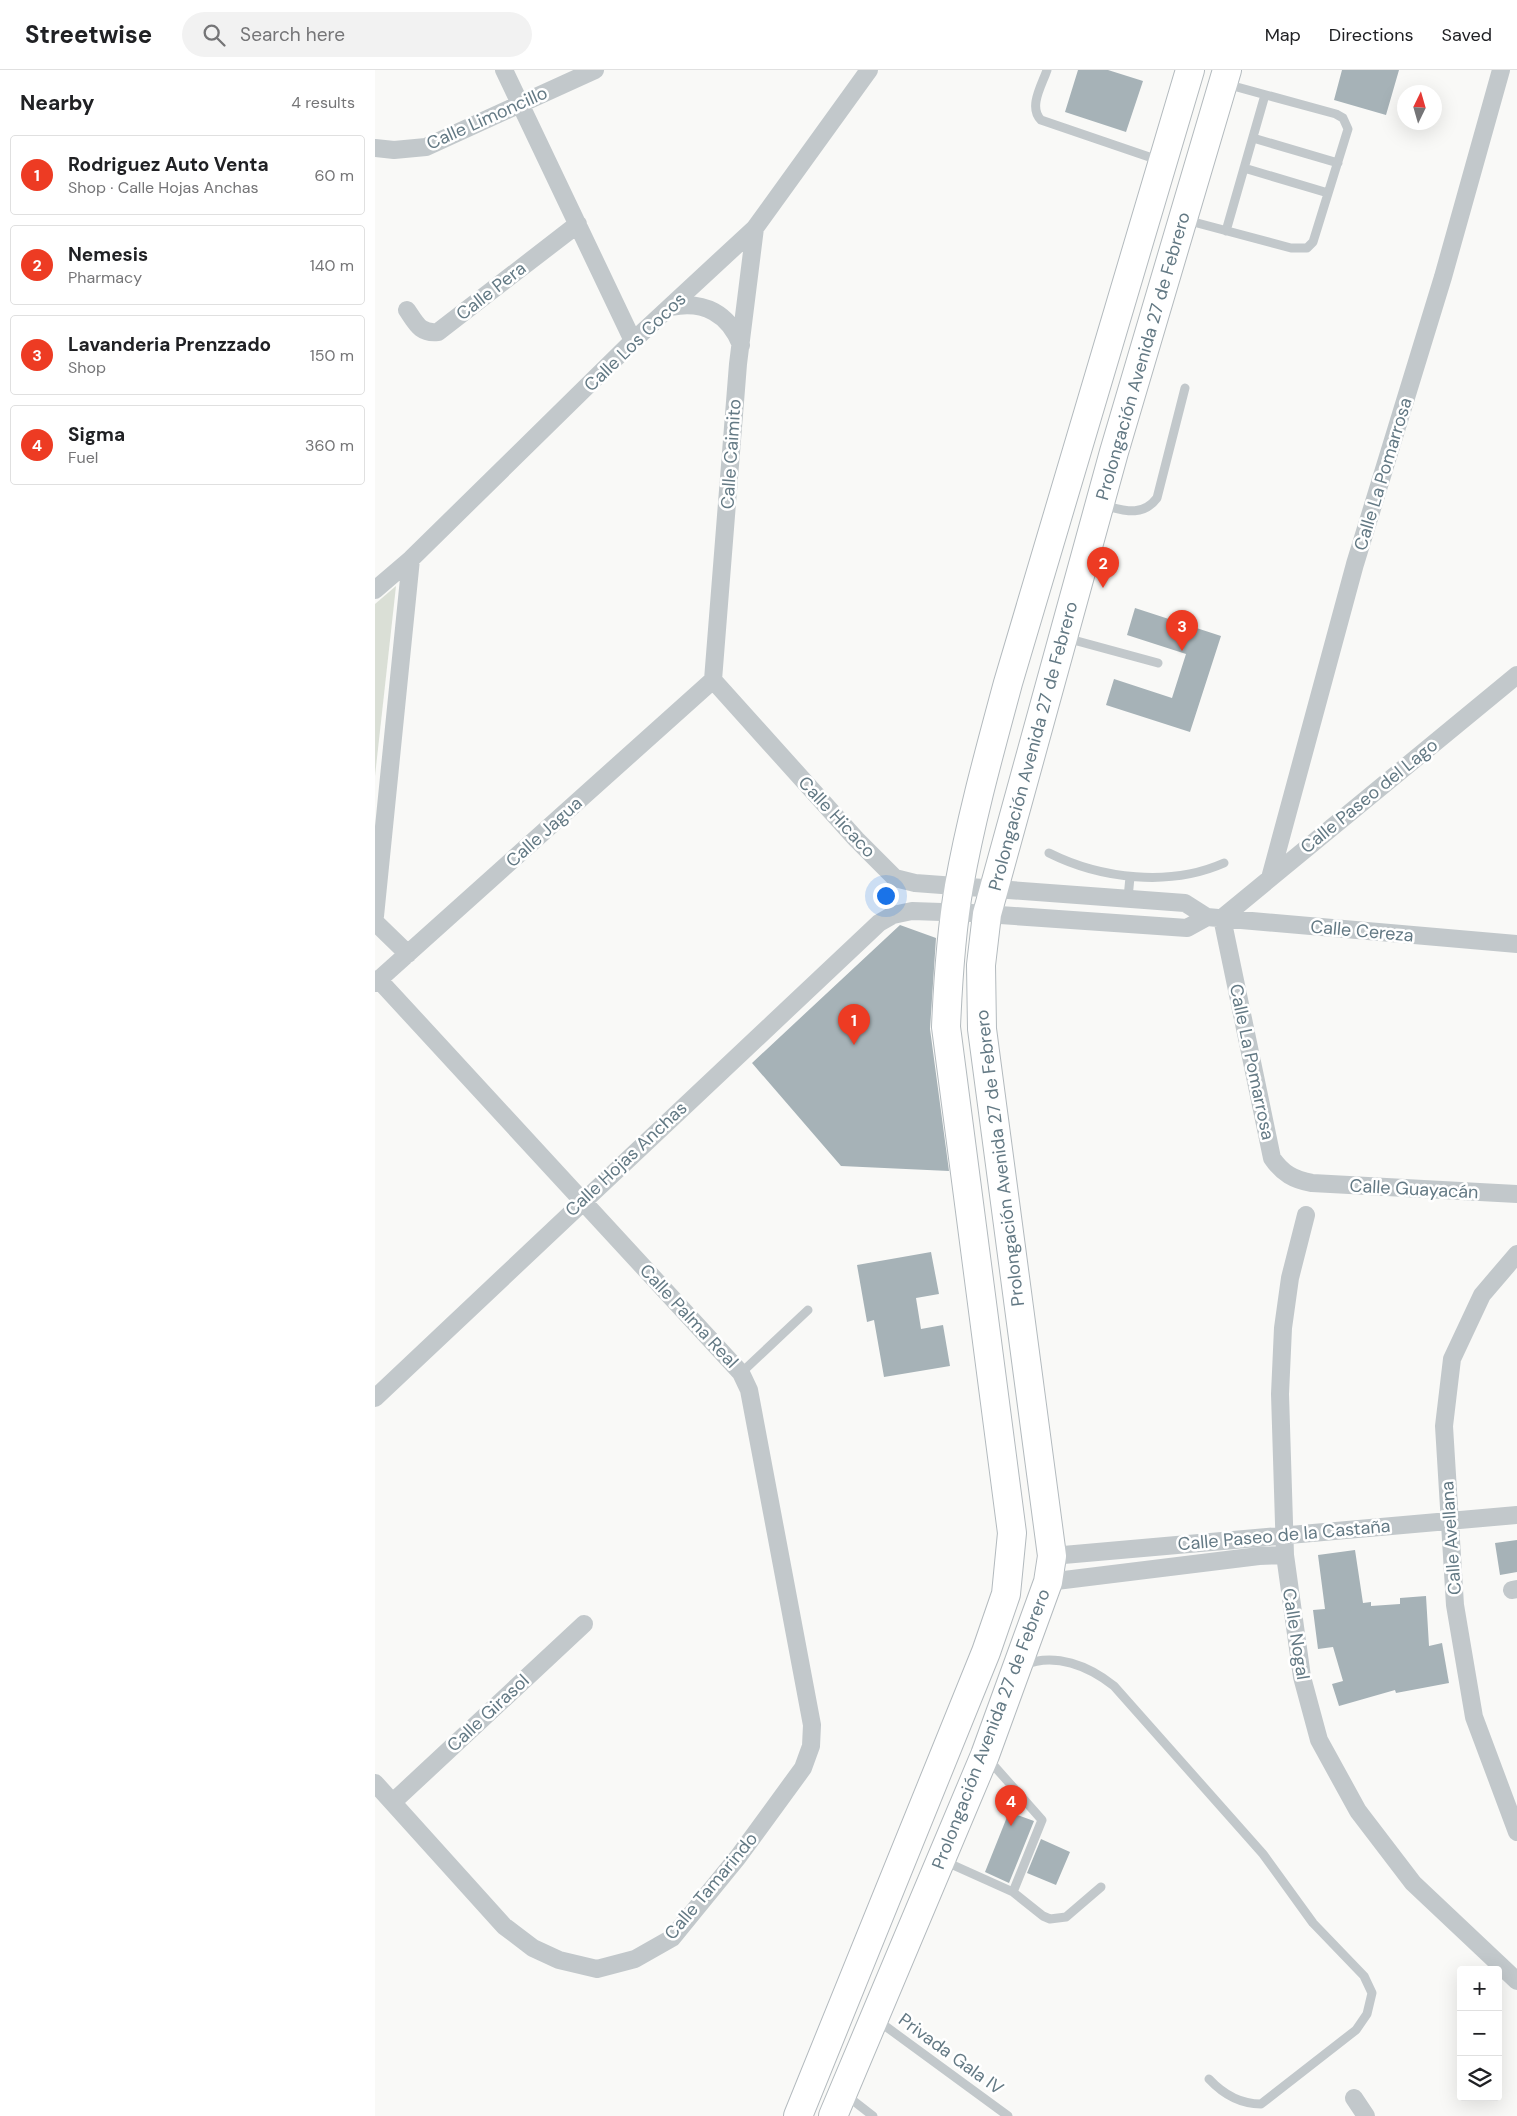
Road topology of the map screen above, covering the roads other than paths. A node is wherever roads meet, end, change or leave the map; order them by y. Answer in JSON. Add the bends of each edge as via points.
{"nodes":[{"id":1,"x":504,"y":70,"type":"edge"},
{"id":2,"x":595,"y":70,"type":"edge"},
{"id":3,"x":869,"y":70,"type":"edge"},
{"id":4,"x":1047,"y":70,"type":"edge"},
{"id":5,"x":1190,"y":70,"type":"edge"},
{"id":6,"x":1501,"y":70,"type":"edge"},
{"id":7,"x":1507,"y":70,"type":"edge"},
{"id":8,"x":1517,"y":74,"type":"edge"},
{"id":9,"x":1225,"y":77,"type":"edge"},
{"id":10,"x":1265,"y":95,"type":"junction"},
{"id":11,"x":519,"y":104,"type":"junction"},
{"id":12,"x":1253,"y":138,"type":"junction"},
{"id":13,"x":375,"y":148,"type":"edge"},
{"id":14,"x":1163,"y":162,"type":"junction"},
{"id":15,"x":1338,"y":163,"type":"junction"},
{"id":16,"x":1244,"y":168,"type":"junction"},
{"id":17,"x":1328,"y":194,"type":"junction"},
{"id":18,"x":1183,"y":219,"type":"junction"},
{"id":19,"x":578,"y":224,"type":"junction"},
{"id":20,"x":755,"y":228,"type":"junction"},
{"id":21,"x":1226,"y":231,"type":"junction"},
{"id":22,"x":671,"y":307,"type":"junction"},
{"id":23,"x":407,"y":310,"type":"dead end"},
{"id":24,"x":633,"y":341,"type":"junction"},
{"id":25,"x":741,"y":345,"type":"junction"},
{"id":26,"x":1185,"y":388,"type":"dead end"},
{"id":27,"x":1100,"y":504,"type":"junction"},
{"id":28,"x":411,"y":560,"type":"junction"},
{"id":29,"x":375,"y":590,"type":"edge"},
{"id":30,"x":1063,"y":638,"type":"junction"},
{"id":31,"x":1158,"y":663,"type":"dead end"},
{"id":32,"x":1517,"y":675,"type":"edge"},
{"id":33,"x":713,"y":680,"type":"junction"},
{"id":34,"x":1049,"y":853,"type":"dead end"},
{"id":35,"x":1224,"y":863,"type":"dead end"},
{"id":36,"x":1130,"y":877,"type":"junction"},
{"id":37,"x":1270,"y":878,"type":"junction"},
{"id":38,"x":915,"y":883,"type":"junction"},
{"id":39,"x":959,"y":885,"type":"junction"},
{"id":40,"x":995,"y":888,"type":"junction"},
{"id":41,"x":1128,"y":898,"type":"junction"},
{"id":42,"x":912,"y":912,"type":"junction"},
{"id":43,"x":955,"y":912,"type":"junction"},
{"id":44,"x":987,"y":914,"type":"junction"},
{"id":45,"x":375,"y":916,"type":"edge"},
{"id":46,"x":1215,"y":918,"type":"junction"},
{"id":47,"x":375,"y":922,"type":"edge"},
{"id":48,"x":1517,"y":944,"type":"edge"},
{"id":49,"x":408,"y":954,"type":"junction"},
{"id":50,"x":377,"y":981,"type":"edge"},
{"id":51,"x":1312,"y":1183,"type":"joint"},
{"id":52,"x":1517,"y":1194,"type":"edge"},
{"id":53,"x":581,"y":1202,"type":"junction"},
{"id":54,"x":1306,"y":1215,"type":"dead end"},
{"id":55,"x":1517,"y":1254,"type":"edge"},
{"id":56,"x":808,"y":1310,"type":"dead end"},
{"id":57,"x":741,"y":1373,"type":"junction"},
{"id":58,"x":375,"y":1398,"type":"edge"},
{"id":59,"x":1517,"y":1515,"type":"edge"},
{"id":60,"x":1451,"y":1521,"type":"junction"},
{"id":61,"x":1284,"y":1535,"type":"junction"},
{"id":62,"x":1285,"y":1555,"type":"junction"},
{"id":63,"x":1052,"y":1556,"type":"junction"},
{"id":64,"x":1048,"y":1582,"type":"junction"},
{"id":65,"x":583,"y":1624,"type":"dead end"},
{"id":66,"x":1017,"y":1668,"type":"junction"},
{"id":67,"x":811,"y":1746,"type":"joint"},
{"id":68,"x":985,"y":1755,"type":"junction"},
{"id":69,"x":375,"y":1783,"type":"edge"},
{"id":70,"x":393,"y":1802,"type":"junction"},
{"id":71,"x":1517,"y":1832,"type":"edge"},
{"id":72,"x":941,"y":1860,"type":"junction"},
{"id":73,"x":1101,"y":1887,"type":"dead end"},
{"id":74,"x":1013,"y":1892,"type":"junction"},
{"id":75,"x":1499,"y":1964,"type":"junction"},
{"id":76,"x":1517,"y":1970,"type":"edge"},
{"id":77,"x":1517,"y":1981,"type":"edge"},
{"id":78,"x":876,"y":2019,"type":"junction"},
{"id":79,"x":1209,"y":2079,"type":"dead end"},
{"id":80,"x":1354,"y":2098,"type":"dead end"},
{"id":81,"x":838,"y":2104,"type":"edge"},
{"id":82,"x":798,"y":2116,"type":"edge"},
{"id":83,"x":873,"y":2116,"type":"edge"},
{"id":84,"x":1008,"y":2116,"type":"edge"},
{"id":85,"x":1366,"y":2116,"type":"edge"}],
"edges":[{"from":1,"to":11,"type":"street"},
{"from":2,"to":11,"type":"street","name":"Calle Limoncillo"},
{"from":3,"to":20,"type":"street","name":"Calle Los Cocos"},
{"from":4,"to":14,"type":"lane","via":[[1034,107],[1041,120]]},
{"from":5,"to":14,"type":"main road","name":"Prolongación Avenida 27 de Febrero"},
{"from":6,"to":37,"type":"street","name":"Calle La Pomarrosa","via":[[1443,277],[1355,564]]},
{"from":7,"to":8,"type":"street"},
{"from":9,"to":10,"type":"lane"},
{"from":9,"to":18,"type":"main road","name":"Prolongación Avenida 27 de Febrero"},
{"from":10,"to":12,"type":"lane"},
{"from":10,"to":15,"type":"lane","via":[[1343,118],[1348,129]]},
{"from":11,"to":13,"type":"street","name":"Calle Limoncillo","via":[[426,147]]},
{"from":11,"to":19,"type":"street"},
{"from":12,"to":15,"type":"lane"},
{"from":12,"to":16,"type":"lane"},
{"from":14,"to":39,"type":"main road","name":"Prolongación Avenida 27 de Febrero","via":[[1008,683]]},
{"from":15,"to":17,"type":"lane"},
{"from":16,"to":17,"type":"lane"},
{"from":16,"to":21,"type":"lane"},
{"from":17,"to":21,"type":"lane","via":[[1313,242],[1307,248],[1291,248]]},
{"from":18,"to":21,"type":"lane"},
{"from":18,"to":27,"type":"main road","name":"Prolongación Avenida 27 de Febrero"},
{"from":19,"to":23,"type":"street","name":"Calle Pera","via":[[438,332],[428,333],[420,329]]},
{"from":19,"to":24,"type":"street"},
{"from":20,"to":22,"type":"street","name":"Calle Los Cocos"},
{"from":20,"to":25,"type":"street","name":"Calle Caimito"},
{"from":22,"to":24,"type":"street","name":"Calle Los Cocos"},
{"from":22,"to":25,"type":"street","via":[[684,304],[709,308],[729,322]]},
{"from":24,"to":28,"type":"street","name":"Calle Los Cocos"},
{"from":25,"to":33,"type":"street","name":"Calle Caimito"},
{"from":26,"to":27,"type":"lane","via":[[1157,498],[1151,506],[1132,512]]},
{"from":27,"to":30,"type":"main road","name":"Prolongación Avenida 27 de Febrero"},
{"from":28,"to":29,"type":"street","name":"Calle Los Cocos"},
{"from":28,"to":45,"type":"street"},
{"from":30,"to":31,"type":"lane"},
{"from":30,"to":40,"type":"main road","name":"Prolongación Avenida 27 de Febrero"},
{"from":32,"to":37,"type":"street","name":"Calle Paseo del Lago"},
{"from":33,"to":38,"type":"street","name":"Calle Hicaco","via":[[856,839],[895,878]]},
{"from":33,"to":49,"type":"street","name":"Calle Jagua"},
{"from":34,"to":36,"type":"lane","via":[[1077,865]]},
{"from":35,"to":36,"type":"lane","via":[[1208,870],[1182,874]]},
{"from":36,"to":41,"type":"lane"},
{"from":37,"to":46,"type":"street","name":"Calle Paseo del Lago"},
{"from":38,"to":39,"type":"street","name":"Calle Hicaco"},
{"from":38,"to":42,"type":"street"},
{"from":39,"to":40,"type":"street","name":"Calle Hicaco"},
{"from":39,"to":43,"type":"main road","name":"Prolongación Avenida 27 de Febrero"},
{"from":40,"to":41,"type":"street","name":"Calle Cereza"},
{"from":40,"to":44,"type":"main road","name":"Prolongación Avenida 27 de Febrero"},
{"from":41,"to":46,"type":"street","name":"Calle Cereza","via":[[1185,903]]},
{"from":42,"to":43,"type":"street"},
{"from":42,"to":53,"type":"street","name":"Calle Hojas Anchas","via":[[893,915],[879,923]]},
{"from":43,"to":44,"type":"street"},
{"from":43,"to":82,"type":"main road","name":"Prolongación Avenida 27 de Febrero","via":[[946,1026],[1012,1533],[1010,1565],[1006,1594],[986,1652]]},
{"from":44,"to":46,"type":"street","via":[[1187,928]]},
{"from":44,"to":63,"type":"main road","name":"Prolongación Avenida 27 de Febrero","via":[[981,965],[981,1029]]},
{"from":46,"to":48,"type":"street","name":"Calle Cereza"},
{"from":46,"to":51,"type":"street","name":"Calle La Pomarrosa","via":[[1272,1158],[1289,1176]]},
{"from":47,"to":49,"type":"street"},
{"from":49,"to":50,"type":"street","name":"Calle Jagua"},
{"from":50,"to":53,"type":"street","name":"Calle Palma Real"},
{"from":51,"to":52,"type":"street","name":"Calle Guayacán"},
{"from":53,"to":57,"type":"street","name":"Calle Palma Real"},
{"from":53,"to":58,"type":"street","name":"Calle Hojas Anchas"},
{"from":54,"to":61,"type":"street","name":"Calle Nogal","via":[[1290,1278],[1283,1328],[1280,1394]]},
{"from":55,"to":60,"type":"street","name":"Calle Avellana","via":[[1482,1295],[1453,1359],[1444,1426]]},
{"from":56,"to":57,"type":"lane"},
{"from":57,"to":67,"type":"street","name":"Calle Palma Real","via":[[749,1390],[807,1696],[812,1725]]},
{"from":59,"to":60,"type":"street","name":"Calle Paseo de la Castaña"},
{"from":60,"to":61,"type":"street","name":"Calle Paseo de la Castaña"},
{"from":60,"to":71,"type":"street","name":"Calle Avellana","via":[[1455,1605],[1474,1716]]},
{"from":61,"to":62,"type":"street","name":"Calle Nogal"},
{"from":61,"to":63,"type":"street","name":"Calle Paseo de la Castaña"},
{"from":62,"to":64,"type":"street","name":"Calle Paseo de la Castaña"},
{"from":62,"to":75,"type":"street","name":"Calle Nogal","via":[[1302,1677],[1319,1740],[1358,1812],[1413,1883]]},
{"from":63,"to":64,"type":"main road","name":"Prolongación Avenida 27 de Febrero"},
{"from":64,"to":66,"type":"main road","name":"Prolongación Avenida 27 de Febrero"},
{"from":65,"to":70,"type":"street","name":"Calle Girasol"},
{"from":66,"to":68,"type":"main road","name":"Prolongación Avenida 27 de Febrero"},
{"from":66,"to":79,"type":"lane","via":[[1037,1659],[1072,1663],[1100,1675],[1114,1686],[1263,1854],[1313,1923],[1364,1976],[1372,1993],[1367,2014],[1356,2030],[1261,2104],[1247,2104],[1222,2092]]},
{"from":67,"to":70,"type":"street","name":"Calle Tamarindo","via":[[803,1768],[738,1857],[672,1938],[635,1959],[597,1969],[541,1952],[504,1926]]},
{"from":68,"to":72,"type":"main road","name":"Prolongación Avenida 27 de Febrero"},
{"from":68,"to":74,"type":"lane","via":[[1042,1820]]},
{"from":69,"to":70,"type":"street","name":"Calle Tamarindo"},
{"from":72,"to":74,"type":"lane"},
{"from":72,"to":78,"type":"main road","name":"Prolongación Avenida 27 de Febrero"},
{"from":73,"to":74,"type":"lane","via":[[1066,1917],[1057,1919],[1043,1916]]},
{"from":75,"to":76,"type":"street"},
{"from":75,"to":77,"type":"street","name":"Calle Nogal"},
{"from":78,"to":81,"type":"main road","name":"Prolongación Avenida 27 de Febrero"},
{"from":78,"to":84,"type":"lane","name":"Privada Gala IV"},
{"from":80,"to":85,"type":"street"},
{"from":81,"to":83,"type":"lane"}]}
